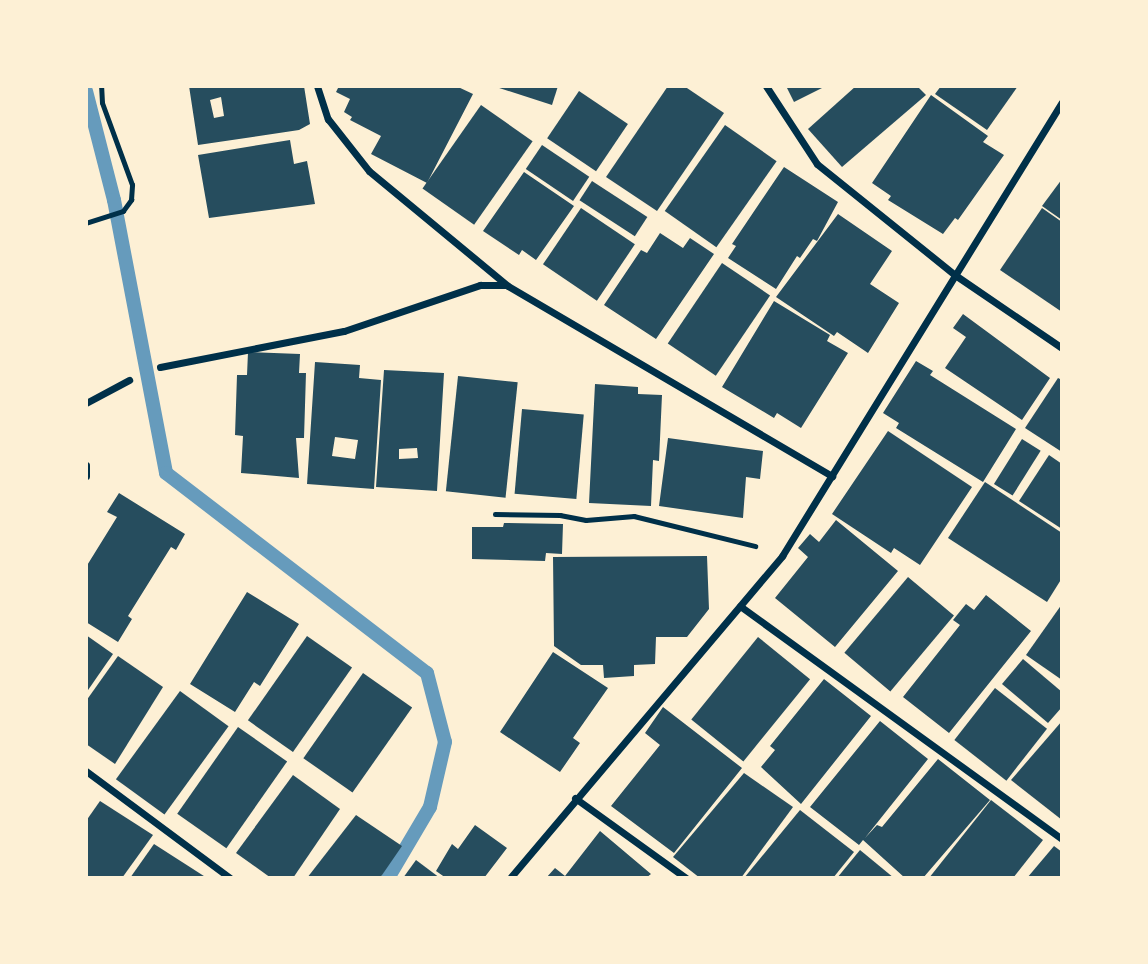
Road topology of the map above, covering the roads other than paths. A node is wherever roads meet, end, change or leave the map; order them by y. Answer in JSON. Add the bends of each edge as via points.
{"nodes":[{"id":1,"x":317,"y":86,"type":"edge"},
{"id":2,"x":766,"y":86,"type":"edge"},
{"id":3,"x":1062,"y":102,"type":"edge"},
{"id":4,"x":955,"y":275,"type":"junction"},
{"id":5,"x":508,"y":286,"type":"junction"},
{"id":6,"x":1062,"y":348,"type":"edge"},
{"id":7,"x":160,"y":367,"type":"dead end"},
{"id":8,"x":129,"y":380,"type":"dead end"},
{"id":9,"x":86,"y":403,"type":"edge"},
{"id":10,"x":86,"y":465,"type":"edge"},
{"id":11,"x":832,"y":475,"type":"junction"},
{"id":12,"x":86,"y":476,"type":"edge"},
{"id":13,"x":740,"y":606,"type":"junction"},
{"id":14,"x":86,"y":771,"type":"edge"},
{"id":15,"x":575,"y":798,"type":"junction"},
{"id":16,"x":1062,"y":839,"type":"edge"},
{"id":17,"x":230,"y":878,"type":"edge"},
{"id":18,"x":510,"y":878,"type":"edge"},
{"id":19,"x":686,"y":878,"type":"edge"}],
"edges":[{"from":1,"to":5,"type":"street","via":[[328,120],[369,171]]},
{"from":2,"to":4,"type":"street","via":[[817,164]]},
{"from":3,"to":4,"type":"street"},
{"from":4,"to":6,"type":"street"},
{"from":4,"to":11,"type":"street"},
{"from":5,"to":7,"type":"street","via":[[480,285],[344,331]]},
{"from":5,"to":11,"type":"street"},
{"from":8,"to":9,"type":"street"},
{"from":10,"to":12,"type":"street"},
{"from":11,"to":13,"type":"street","via":[[782,556]]},
{"from":13,"to":15,"type":"street"},
{"from":13,"to":16,"type":"street"},
{"from":14,"to":17,"type":"street"},
{"from":15,"to":18,"type":"street"},
{"from":15,"to":19,"type":"street"}]}
